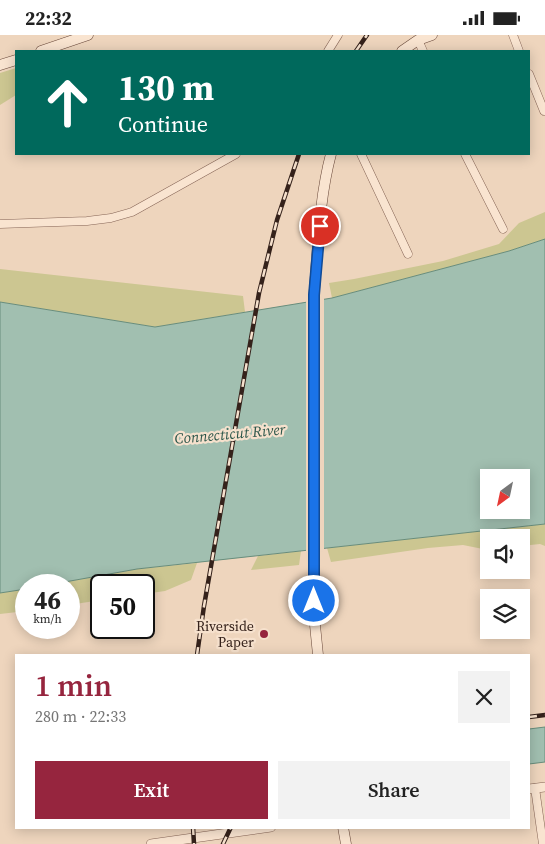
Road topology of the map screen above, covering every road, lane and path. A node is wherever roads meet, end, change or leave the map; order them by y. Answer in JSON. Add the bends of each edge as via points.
{"nodes":[{"id":1,"x":88,"y":35,"type":"edge"},
{"id":2,"x":338,"y":35,"type":"edge"},
{"id":3,"x":432,"y":35,"type":"edge"},
{"id":4,"x":513,"y":35,"type":"edge"},
{"id":5,"x":72,"y":38,"type":"edge"},
{"id":6,"x":417,"y":38,"type":"edge"},
{"id":7,"x":43,"y":50,"type":"edge"},
{"id":8,"x":329,"y":50,"type":"edge"},
{"id":9,"x":403,"y":50,"type":"edge"},
{"id":10,"x":423,"y":50,"type":"edge"},
{"id":11,"x":520,"y":50,"type":"edge"},
{"id":12,"x":15,"y":59,"type":"edge"},
{"id":13,"x":0,"y":65,"type":"edge"},
{"id":14,"x":530,"y":76,"type":"edge"},
{"id":15,"x":544,"y":111,"type":"edge"},
{"id":16,"x":234,"y":155,"type":"edge"},
{"id":17,"x":331,"y":155,"type":"edge"},
{"id":18,"x":361,"y":155,"type":"edge"},
{"id":19,"x":466,"y":155,"type":"edge"},
{"id":20,"x":0,"y":224,"type":"edge"},
{"id":21,"x":503,"y":229,"type":"dead end"},
{"id":22,"x":408,"y":255,"type":"dead end"},
{"id":23,"x":318,"y":654,"type":"edge"},
{"id":24,"x":536,"y":788,"type":"edge"},
{"id":25,"x":257,"y":829,"type":"edge"},
{"id":26,"x":343,"y":829,"type":"edge"},
{"id":27,"x":151,"y":844,"type":"edge"},
{"id":28,"x":346,"y":844,"type":"edge"},
{"id":29,"x":543,"y":844,"type":"edge"}],
"edges":[{"from":1,"to":5,"type":"main road"},
{"from":2,"to":8,"type":"street"},
{"from":3,"to":6,"type":"main road"},
{"from":4,"to":11,"type":"street"},
{"from":5,"to":7,"type":"main road"},
{"from":6,"to":9,"type":"main road"},
{"from":6,"to":10,"type":"street"},
{"from":12,"to":13,"type":"main road"},
{"from":14,"to":15,"type":"street"},
{"from":16,"to":20,"type":"street","via":[[132,212],[87,221]]},
{"from":17,"to":23,"type":"main road","via":[[314,295],[314,615]]},
{"from":18,"to":22,"type":"street"},
{"from":19,"to":21,"type":"street"},
{"from":24,"to":29,"type":"street"},
{"from":25,"to":27,"type":"street"},
{"from":26,"to":28,"type":"main road"}]}
